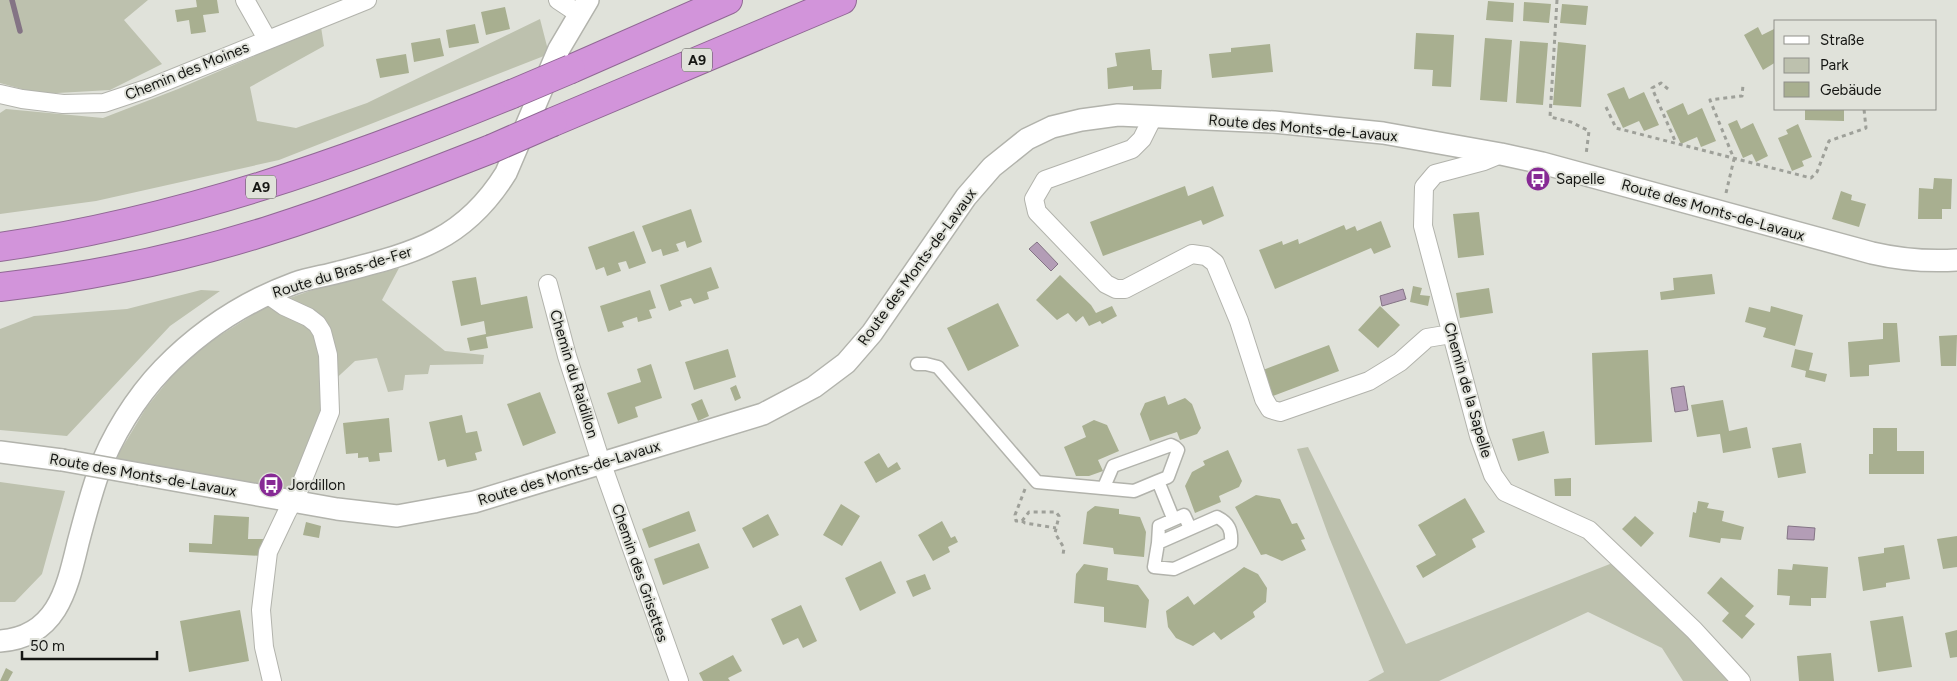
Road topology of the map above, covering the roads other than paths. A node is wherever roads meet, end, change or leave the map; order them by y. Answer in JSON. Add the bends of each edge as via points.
{"nodes":[{"id":1,"x":245,"y":0,"type":"edge"},
{"id":2,"x":366,"y":0,"type":"edge"},
{"id":3,"x":558,"y":0,"type":"edge"},
{"id":4,"x":728,"y":0,"type":"edge"},
{"id":5,"x":842,"y":0,"type":"edge"},
{"id":6,"x":583,"y":7,"type":"edge"},
{"id":7,"x":267,"y":39,"type":"junction"},
{"id":8,"x":0,"y":94,"type":"edge"},
{"id":9,"x":1153,"y":117,"type":"junction"},
{"id":10,"x":1501,"y":154,"type":"junction"},
{"id":11,"x":70,"y":235,"type":"junction"},
{"id":12,"x":0,"y":238,"type":"edge"},
{"id":13,"x":0,"y":247,"type":"edge"},
{"id":14,"x":1957,"y":260,"type":"edge"},
{"id":15,"x":548,"y":284,"type":"dead end"},
{"id":16,"x":0,"y":289,"type":"edge"},
{"id":17,"x":267,"y":294,"type":"junction"},
{"id":18,"x":1451,"y":334,"type":"junction"},
{"id":19,"x":917,"y":364,"type":"dead end"},
{"id":20,"x":0,"y":452,"type":"edge"},
{"id":21,"x":602,"y":464,"type":"junction"},
{"id":22,"x":1158,"y":481,"type":"junction"},
{"id":23,"x":1104,"y":487,"type":"junction"},
{"id":24,"x":293,"y":501,"type":"junction"},
{"id":25,"x":1173,"y":518,"type":"junction"},
{"id":26,"x":1190,"y":528,"type":"junction"},
{"id":27,"x":1158,"y":543,"type":"junction"},
{"id":28,"x":0,"y":641,"type":"edge"},
{"id":29,"x":272,"y":681,"type":"edge"},
{"id":30,"x":679,"y":681,"type":"edge"},
{"id":31,"x":1741,"y":681,"type":"edge"}],
"edges":[{"from":1,"to":7,"type":"street"},
{"from":2,"to":7,"type":"street","name":"Chemin des Moines"},
{"from":3,"to":6,"type":"street"},
{"from":4,"to":11,"type":"highway","number":"A9","bridge":true,"via":[[420,132],[312,171],[170,213]]},
{"from":5,"to":16,"type":"highway","number":"A9","bridge":true,"via":[[491,149],[265,231],[183,253]]},
{"from":6,"to":17,"type":"street","name":"Route du Bras-de-Fer","via":[[559,49],[506,173],[494,192],[470,217],[443,236],[408,253],[298,282]]},
{"from":7,"to":8,"type":"street","name":"Chemin des Moines","via":[[104,103],[63,104]]},
{"from":9,"to":10,"type":"street","name":"Route des Monts-de-Lavaux","via":[[1274,122],[1383,133]]},
{"from":9,"to":18,"type":"street","via":[[1142,139],[1132,149],[1045,180],[1034,199],[1037,212],[1106,284],[1116,289],[1125,290],[1192,254],[1206,256],[1215,263],[1270,409],[1280,412],[1369,381],[1400,362],[1427,338]]},
{"from":9,"to":21,"type":"street","name":"Route des Monts-de-Lavaux","via":[[1118,115],[1081,120],[1052,127],[1026,139],[992,167],[966,197],[872,333],[846,363],[814,387],[763,414]]},
{"from":10,"to":14,"type":"street","name":"Route des Monts-de-Lavaux","via":[[1872,253],[1906,260]]},
{"from":10,"to":18,"type":"street","name":"Chemin de la Sapelle","via":[[1435,174],[1424,187],[1423,226]]},
{"from":11,"to":12,"type":"highway"},
{"from":11,"to":13,"type":"highway","number":"A9"},
{"from":15,"to":21,"type":"street","name":"Chemin du Raidillon","via":[[566,356]]},
{"from":17,"to":24,"type":"street","via":[[308,317],[317,324],[326,339],[330,412]]},
{"from":17,"to":28,"type":"street","name":"Route du Bras-de-Fer","via":[[200,336],[150,384],[117,434],[98,472],[60,603],[36,629]]},
{"from":18,"to":31,"type":"street","name":"Chemin de la Sapelle","via":[[1479,436],[1493,475],[1505,492],[1589,530],[1694,630]]},
{"from":19,"to":23,"type":"street","via":[[938,367],[1037,482]]},
{"from":20,"to":24,"type":"street","name":"Route des Monts-de-Lavaux","bridge":true},
{"from":21,"to":24,"type":"street","name":"Route des Monts-de-Lavaux","via":[[474,502],[397,516]]},
{"from":21,"to":30,"type":"street","name":"Chemin des Grisettes"},
{"from":22,"to":23,"type":"street","via":[[1134,491]]},
{"from":22,"to":23,"type":"street","via":[[1168,477],[1178,450],[1171,445],[1113,466]]},
{"from":22,"to":25,"type":"street"},
{"from":24,"to":29,"type":"street","via":[[268,552],[261,610],[264,647]]},
{"from":25,"to":26,"type":"street","via":[[1184,515]]},
{"from":25,"to":27,"type":"street","via":[[1159,526]]},
{"from":26,"to":27,"type":"street"},
{"from":26,"to":27,"type":"street","via":[[1217,517],[1226,522],[1232,533],[1231,543],[1174,569],[1154,567]]}]}
